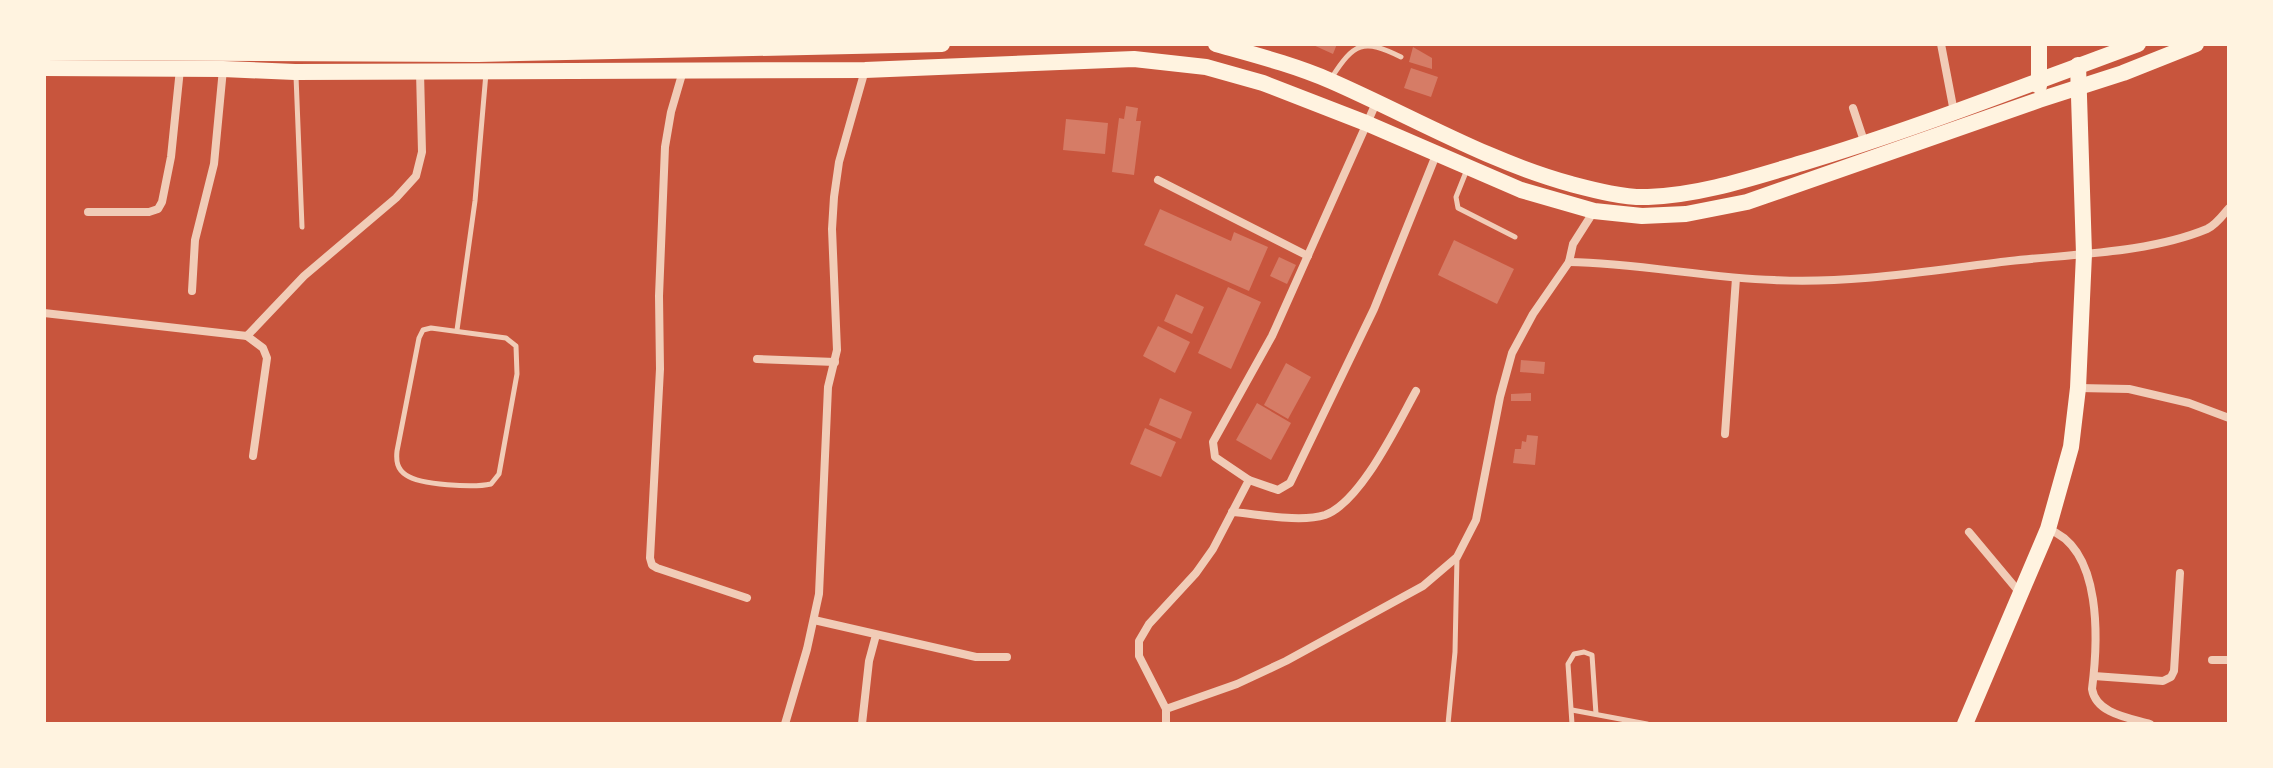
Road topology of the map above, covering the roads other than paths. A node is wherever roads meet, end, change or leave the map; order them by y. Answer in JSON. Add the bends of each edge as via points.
{"nodes":[{"id":1,"x":942,"y":44,"type":"edge"},
{"id":2,"x":1216,"y":44,"type":"edge"},
{"id":3,"x":1941,"y":44,"type":"edge"},
{"id":4,"x":2039,"y":44,"type":"edge"},
{"id":5,"x":2196,"y":44,"type":"edge"},
{"id":6,"x":904,"y":45,"type":"edge"},
{"id":7,"x":807,"y":46,"type":"edge"},
{"id":8,"x":2129,"y":46,"type":"edge"},
{"id":9,"x":702,"y":47,"type":"edge"},
{"id":10,"x":100,"y":48,"type":"edge"},
{"id":11,"x":303,"y":48,"type":"edge"},
{"id":12,"x":44,"y":52,"type":"edge"},
{"id":13,"x":1401,"y":57,"type":"dead end"},
{"id":14,"x":201,"y":61,"type":"junction"},
{"id":15,"x":2078,"y":65,"type":"junction"},
{"id":16,"x":44,"y":68,"type":"edge"},
{"id":17,"x":180,"y":69,"type":"junction"},
{"id":18,"x":223,"y":69,"type":"junction"},
{"id":19,"x":865,"y":70,"type":"junction"},
{"id":20,"x":683,"y":71,"type":"junction"},
{"id":21,"x":295,"y":72,"type":"junction"},
{"id":22,"x":420,"y":72,"type":"junction"},
{"id":23,"x":486,"y":72,"type":"junction"},
{"id":24,"x":2123,"y":73,"type":"junction"},
{"id":25,"x":2039,"y":79,"type":"junction"},
{"id":26,"x":1330,"y":81,"type":"junction"},
{"id":27,"x":2079,"y":86,"type":"junction"},
{"id":28,"x":2039,"y":100,"type":"junction"},
{"id":29,"x":1376,"y":103,"type":"junction"},
{"id":30,"x":1853,"y":108,"type":"dead end"},
{"id":31,"x":1955,"y":113,"type":"junction"},
{"id":32,"x":1366,"y":123,"type":"junction"},
{"id":33,"x":1865,"y":144,"type":"junction"},
{"id":34,"x":1436,"y":155,"type":"junction"},
{"id":35,"x":1468,"y":169,"type":"junction"},
{"id":36,"x":1158,"y":180,"type":"dead end"},
{"id":37,"x":2229,"y":208,"type":"edge"},
{"id":38,"x":1594,"y":211,"type":"junction"},
{"id":39,"x":88,"y":212,"type":"dead end"},
{"id":40,"x":302,"y":227,"type":"dead end"},
{"id":41,"x":1515,"y":237,"type":"dead end"},
{"id":42,"x":2083,"y":249,"type":"junction"},
{"id":43,"x":1308,"y":256,"type":"junction"},
{"id":44,"x":1570,"y":259,"type":"junction"},
{"id":45,"x":1736,"y":278,"type":"junction"},
{"id":46,"x":192,"y":291,"type":"dead end"},
{"id":47,"x":44,"y":313,"type":"edge"},
{"id":48,"x":457,"y":330,"type":"junction"},
{"id":49,"x":247,"y":336,"type":"junction"},
{"id":50,"x":757,"y":359,"type":"dead end"},
{"id":51,"x":835,"y":362,"type":"junction"},
{"id":52,"x":2078,"y":388,"type":"junction"},
{"id":53,"x":1416,"y":391,"type":"dead end"},
{"id":54,"x":2229,"y":418,"type":"edge"},
{"id":55,"x":1725,"y":434,"type":"dead end"},
{"id":56,"x":253,"y":456,"type":"dead end"},
{"id":57,"x":1249,"y":480,"type":"junction"},
{"id":58,"x":1232,"y":512,"type":"junction"},
{"id":59,"x":2048,"y":529,"type":"junction"},
{"id":60,"x":1969,"y":532,"type":"dead end"},
{"id":61,"x":1457,"y":557,"type":"junction"},
{"id":62,"x":2180,"y":573,"type":"dead end"},
{"id":63,"x":2020,"y":594,"type":"junction"},
{"id":64,"x":747,"y":598,"type":"dead end"},
{"id":65,"x":814,"y":620,"type":"junction"},
{"id":66,"x":876,"y":635,"type":"junction"},
{"id":67,"x":1007,"y":657,"type":"dead end"},
{"id":68,"x":2212,"y":660,"type":"dead end"},
{"id":69,"x":2229,"y":660,"type":"edge"},
{"id":70,"x":2094,"y":676,"type":"junction"},
{"id":71,"x":1166,"y":709,"type":"junction"},
{"id":72,"x":1572,"y":710,"type":"junction"},
{"id":73,"x":1596,"y":714,"type":"junction"},
{"id":74,"x":785,"y":724,"type":"edge"},
{"id":75,"x":862,"y":724,"type":"edge"},
{"id":76,"x":1166,"y":724,"type":"edge"},
{"id":77,"x":1448,"y":724,"type":"edge"},
{"id":78,"x":1572,"y":724,"type":"edge"},
{"id":79,"x":1647,"y":724,"type":"edge"},
{"id":80,"x":1965,"y":724,"type":"edge"},
{"id":81,"x":2150,"y":724,"type":"edge"}],
"edges":[{"from":1,"to":6,"type":"main road"},
{"from":2,"to":26,"type":"main road"},
{"from":3,"to":31,"type":"street"},
{"from":4,"to":25,"type":"main road"},
{"from":5,"to":24,"type":"main road"},
{"from":6,"to":7,"type":"main road"},
{"from":7,"to":9,"type":"main road"},
{"from":8,"to":15,"type":"main road"},
{"from":8,"to":24,"type":"main road"},
{"from":9,"to":11,"type":"main road","via":[[478,54]]},
{"from":10,"to":12,"type":"main road"},
{"from":10,"to":14,"type":"main road"},
{"from":11,"to":14,"type":"main road"},
{"from":13,"to":26,"type":"lane","via":[[1358,46]]},
{"from":14,"to":17,"type":"main road"},
{"from":14,"to":18,"type":"main road"},
{"from":15,"to":25,"type":"main road"},
{"from":15,"to":27,"type":"main road"},
{"from":16,"to":17,"type":"main road"},
{"from":17,"to":39,"type":"street","via":[[171,157],[158,209]]},
{"from":18,"to":21,"type":"main road"},
{"from":18,"to":46,"type":"street","via":[[214,164],[195,240]]},
{"from":19,"to":20,"type":"main road"},
{"from":19,"to":32,"type":"main road","via":[[1134,59],[1206,67]]},
{"from":19,"to":51,"type":"street","via":[[839,162],[832,229]]},
{"from":20,"to":23,"type":"main road"},
{"from":20,"to":64,"type":"street","via":[[665,147],[650,558],[657,568]]},
{"from":21,"to":22,"type":"main road"},
{"from":21,"to":40,"type":"lane"},
{"from":22,"to":23,"type":"main road"},
{"from":22,"to":49,"type":"street","via":[[422,159],[410,183],[304,276]]},
{"from":23,"to":48,"type":"lane"},
{"from":24,"to":27,"type":"main road"},
{"from":25,"to":28,"type":"main road"},
{"from":25,"to":31,"type":"main road"},
{"from":26,"to":29,"type":"main road"},
{"from":27,"to":28,"type":"main road"},
{"from":27,"to":42,"type":"main road"},
{"from":28,"to":38,"type":"main road","via":[[1747,202],[1686,214]]},
{"from":29,"to":32,"type":"street"},
{"from":29,"to":33,"type":"main road","via":[[1530,170],[1571,184],[1644,197],[1729,185]]},
{"from":30,"to":33,"type":"street"},
{"from":31,"to":33,"type":"main road"},
{"from":32,"to":34,"type":"main road"},
{"from":32,"to":43,"type":"street"},
{"from":34,"to":35,"type":"main road"},
{"from":34,"to":57,"type":"street","via":[[1374,309],[1290,483],[1274,489]]},
{"from":35,"to":38,"type":"main road"},
{"from":35,"to":41,"type":"lane","via":[[1456,197],[1458,208]]},
{"from":36,"to":43,"type":"street"},
{"from":37,"to":42,"type":"street","via":[[2210,228],[2171,241]]},
{"from":38,"to":44,"type":"street","via":[[1573,244]]},
{"from":42,"to":45,"type":"street","via":[[1860,278]]},
{"from":42,"to":52,"type":"main road"},
{"from":43,"to":57,"type":"street","via":[[1272,336],[1213,442],[1215,457]]},
{"from":44,"to":45,"type":"street"},
{"from":44,"to":61,"type":"street","via":[[1512,353],[1476,520]]},
{"from":45,"to":55,"type":"street"},
{"from":47,"to":49,"type":"street"},
{"from":48,"to":48,"type":"lane","via":[[431,328],[420,334],[397,465],[412,478],[489,485],[499,474],[518,352],[506,338]]},
{"from":49,"to":56,"type":"street","via":[[267,358]]},
{"from":50,"to":51,"type":"street"},
{"from":51,"to":65,"type":"street","via":[[828,387],[823,552]]},
{"from":52,"to":54,"type":"street","via":[[2129,389]]},
{"from":52,"to":59,"type":"main road","via":[[2071,447]]},
{"from":53,"to":58,"type":"street","via":[[1380,456],[1341,507],[1307,518]]},
{"from":57,"to":58,"type":"street"},
{"from":58,"to":71,"type":"street","via":[[1196,573],[1139,641],[1139,656]]},
{"from":59,"to":63,"type":"main road"},
{"from":59,"to":70,"type":"street","via":[[2079,553],[2097,620]]},
{"from":60,"to":63,"type":"street"},
{"from":61,"to":71,"type":"street","via":[[1423,586],[1286,661]]},
{"from":61,"to":77,"type":"lane"},
{"from":62,"to":70,"type":"street","via":[[2171,677],[2163,681]]},
{"from":63,"to":80,"type":"main road"},
{"from":65,"to":66,"type":"street"},
{"from":65,"to":74,"type":"street"},
{"from":66,"to":67,"type":"street","via":[[976,657]]},
{"from":66,"to":75,"type":"street"},
{"from":68,"to":69,"type":"street"},
{"from":70,"to":81,"type":"street","via":[[2098,703]]},
{"from":71,"to":76,"type":"street"},
{"from":72,"to":73,"type":"lane"},
{"from":72,"to":73,"type":"lane","via":[[1568,664],[1574,654],[1584,652],[1592,655]]},
{"from":72,"to":78,"type":"lane"},
{"from":73,"to":79,"type":"lane"}]}
